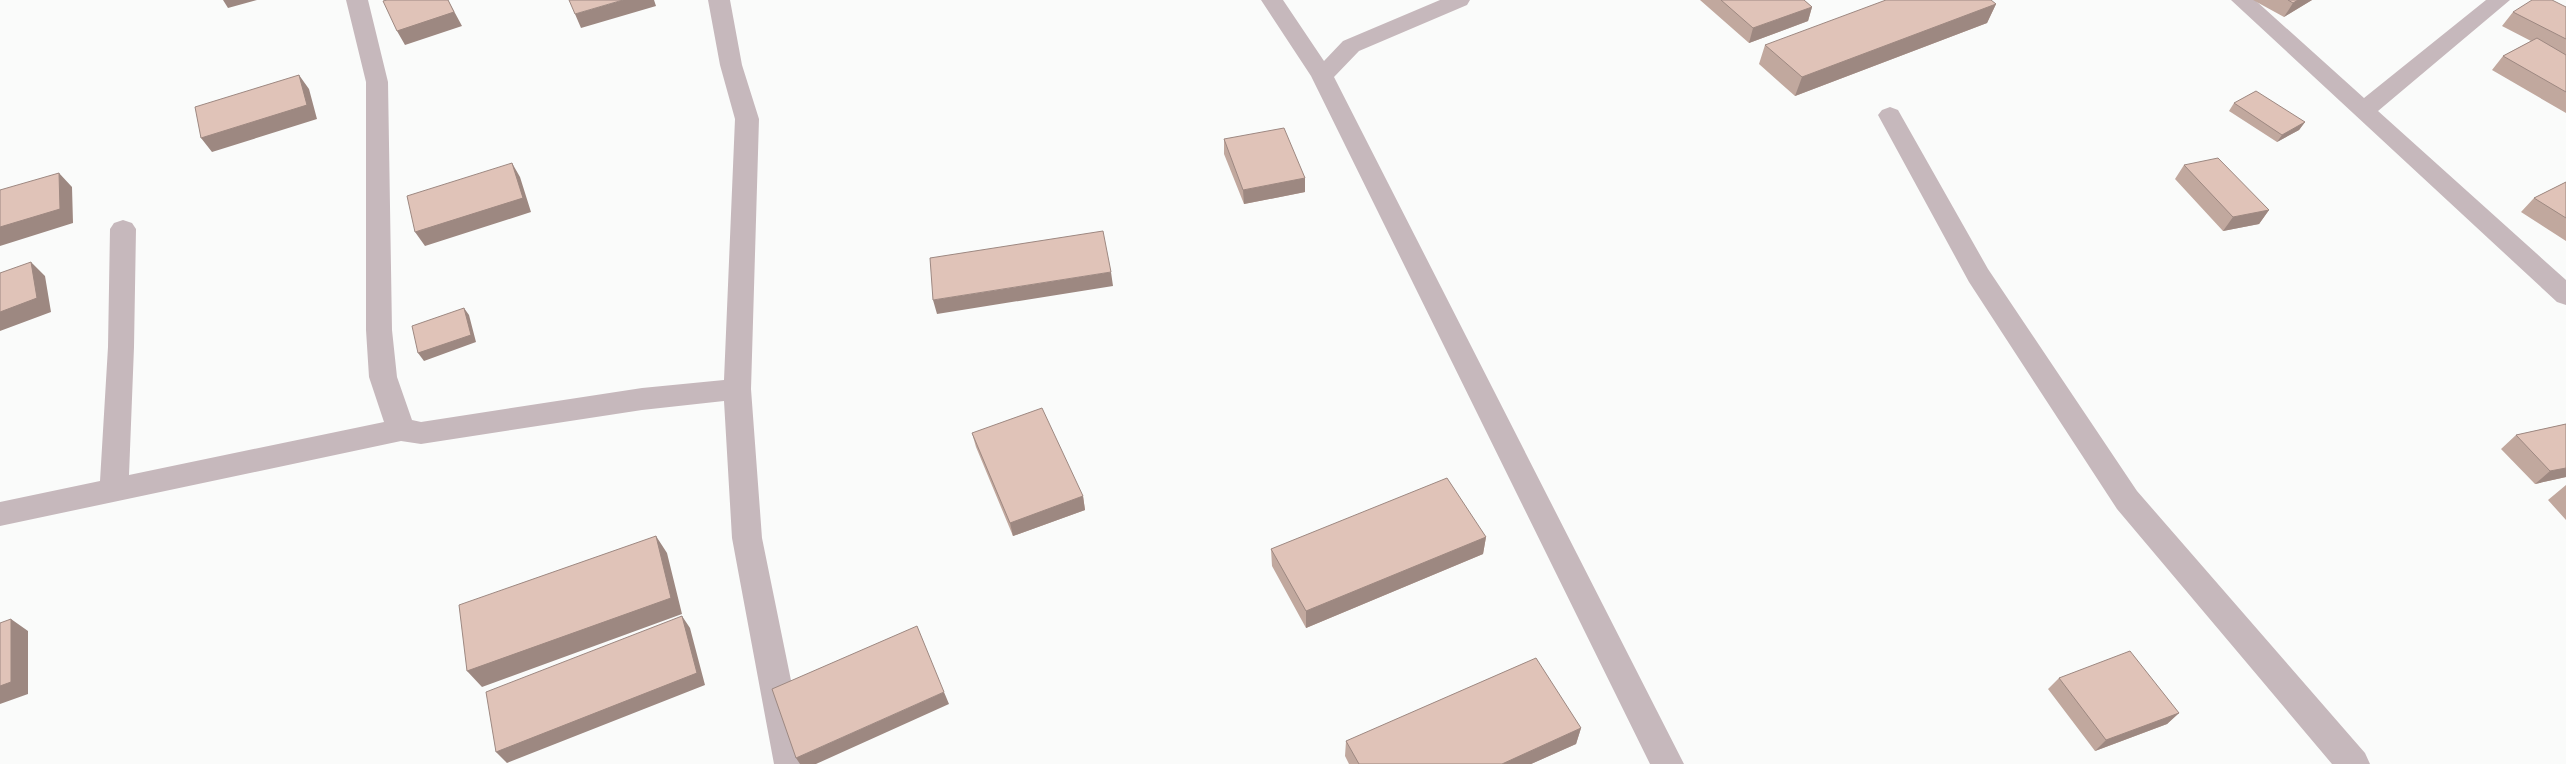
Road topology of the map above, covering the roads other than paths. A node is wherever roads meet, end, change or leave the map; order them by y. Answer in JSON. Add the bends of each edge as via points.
{"nodes":[{"id":1,"x":357,"y":0,"type":"edge"},
{"id":2,"x":719,"y":0,"type":"edge"},
{"id":3,"x":1272,"y":0,"type":"edge"},
{"id":4,"x":1459,"y":0,"type":"edge"},
{"id":5,"x":2242,"y":0,"type":"edge"},
{"id":6,"x":2499,"y":0,"type":"edge"},
{"id":7,"x":1322,"y":76,"type":"junction"},
{"id":8,"x":2364,"y":110,"type":"junction"},
{"id":9,"x":1890,"y":115,"type":"dead end"},
{"id":10,"x":123,"y":229,"type":"dead end"},
{"id":11,"x":2566,"y":295,"type":"edge"},
{"id":12,"x":737,"y":389,"type":"junction"},
{"id":13,"x":401,"y":430,"type":"junction"},
{"id":14,"x":114,"y":490,"type":"junction"},
{"id":15,"x":0,"y":514,"type":"edge"},
{"id":16,"x":791,"y":764,"type":"edge"},
{"id":17,"x":1667,"y":764,"type":"edge"},
{"id":18,"x":2353,"y":764,"type":"edge"}],
"edges":[{"from":1,"to":13,"type":"street","via":[[377,82],[379,330],[383,377]]},
{"from":2,"to":12,"type":"street","via":[[731,65],[747,119]]},
{"from":3,"to":7,"type":"street"},
{"from":4,"to":7,"type":"street","via":[[1351,46]]},
{"from":5,"to":8,"type":"street"},
{"from":6,"to":8,"type":"street"},
{"from":7,"to":17,"type":"street"},
{"from":8,"to":11,"type":"street"},
{"from":9,"to":18,"type":"street","via":[[1978,275],[2127,500]]},
{"from":10,"to":14,"type":"street"},
{"from":12,"to":13,"type":"street","via":[[642,398],[421,433]]},
{"from":12,"to":16,"type":"street","via":[[747,538]]},
{"from":13,"to":14,"type":"street"},
{"from":14,"to":15,"type":"street"}]}
